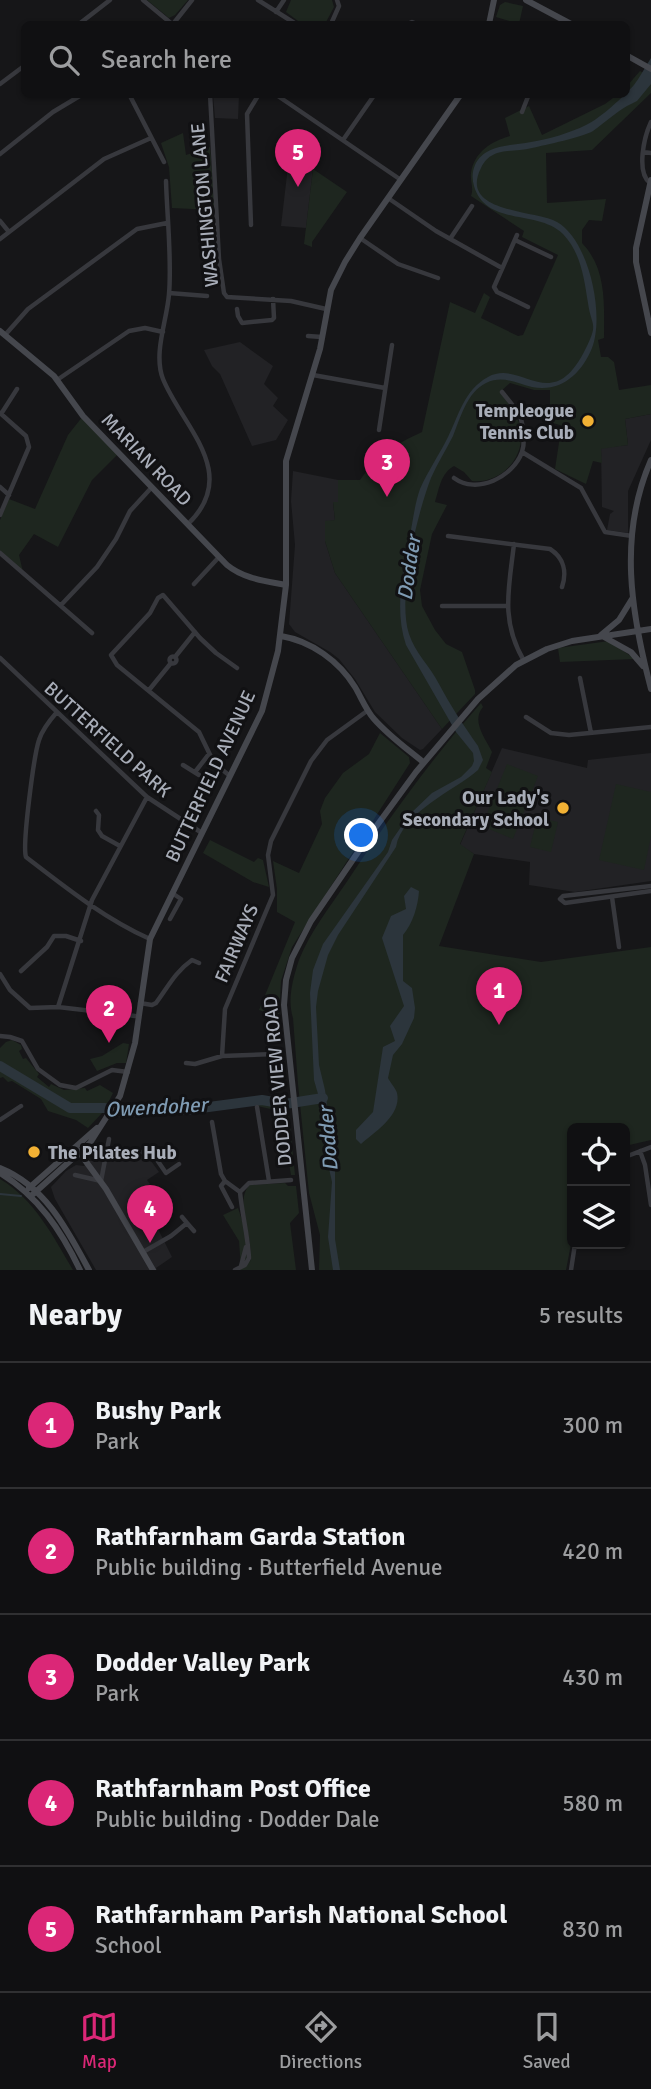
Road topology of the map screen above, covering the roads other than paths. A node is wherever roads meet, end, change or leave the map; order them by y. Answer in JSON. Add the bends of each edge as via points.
{"nodes":[{"id":1,"x":110,"y":0,"type":"edge"},
{"id":2,"x":143,"y":0,"type":"edge"},
{"id":3,"x":192,"y":0,"type":"edge"},
{"id":4,"x":258,"y":0,"type":"edge"},
{"id":5,"x":284,"y":0,"type":"edge"},
{"id":6,"x":337,"y":0,"type":"edge"},
{"id":7,"x":494,"y":0,"type":"edge"},
{"id":8,"x":526,"y":0,"type":"edge"},
{"id":9,"x":276,"y":12,"type":"junction"},
{"id":10,"x":85,"y":21,"type":"edge"},
{"id":11,"x":169,"y":21,"type":"edge"},
{"id":12,"x":175,"y":21,"type":"edge"},
{"id":13,"x":291,"y":21,"type":"edge"},
{"id":14,"x":332,"y":21,"type":"edge"},
{"id":15,"x":490,"y":21,"type":"edge"},
{"id":16,"x":565,"y":21,"type":"edge"},
{"id":17,"x":630,"y":57,"type":"edge"},
{"id":18,"x":648,"y":67,"type":"edge"},
{"id":19,"x":21,"y":68,"type":"edge"},
{"id":20,"x":0,"y":84,"type":"edge"},
{"id":21,"x":76,"y":98,"type":"edge"},
{"id":22,"x":131,"y":98,"type":"edge"},
{"id":23,"x":210,"y":98,"type":"edge"},
{"id":24,"x":257,"y":98,"type":"edge"},
{"id":25,"x":284,"y":98,"type":"edge"},
{"id":26,"x":372,"y":98,"type":"edge"},
{"id":27,"x":458,"y":98,"type":"edge"},
{"id":28,"x":527,"y":98,"type":"edge"},
{"id":29,"x":522,"y":112,"type":"dead end"},
{"id":30,"x":651,"y":122,"type":"edge"},
{"id":31,"x":151,"y":138,"type":"junction"},
{"id":32,"x":343,"y":140,"type":"junction"},
{"id":33,"x":643,"y":152,"type":"junction"},
{"id":34,"x":651,"y":153,"type":"edge"},
{"id":35,"x":0,"y":154,"type":"edge"},
{"id":36,"x":164,"y":162,"type":"dead end"},
{"id":37,"x":401,"y":180,"type":"junction"},
{"id":38,"x":166,"y":181,"type":"dead end"},
{"id":39,"x":651,"y":182,"type":"edge"},
{"id":40,"x":388,"y":198,"type":"junction"},
{"id":41,"x":472,"y":205,"type":"dead end"},
{"id":42,"x":0,"y":221,"type":"edge"},
{"id":43,"x":167,"y":223,"type":"junction"},
{"id":44,"x":251,"y":225,"type":"dead end"},
{"id":45,"x":9,"y":232,"type":"junction"},
{"id":46,"x":360,"y":238,"type":"junction"},
{"id":47,"x":0,"y":239,"type":"edge"},
{"id":48,"x":450,"y":239,"type":"junction"},
{"id":49,"x":551,"y":257,"type":"dead end"},
{"id":50,"x":502,"y":268,"type":"junction"},
{"id":51,"x":438,"y":278,"type":"dead end"},
{"id":52,"x":169,"y":293,"type":"junction"},
{"id":53,"x":207,"y":296,"type":"dead end"},
{"id":54,"x":273,"y":299,"type":"junction"},
{"id":55,"x":528,"y":307,"type":"dead end"},
{"id":56,"x":237,"y":309,"type":"dead end"},
{"id":57,"x":326,"y":309,"type":"junction"},
{"id":58,"x":650,"y":323,"type":"edge"},
{"id":59,"x":163,"y":332,"type":"junction"},
{"id":60,"x":3,"y":333,"type":"edge"},
{"id":61,"x":651,"y":334,"type":"edge"},
{"id":62,"x":308,"y":336,"type":"dead end"},
{"id":63,"x":322,"y":337,"type":"junction"},
{"id":64,"x":392,"y":345,"type":"dead end"},
{"id":65,"x":313,"y":376,"type":"junction"},
{"id":66,"x":57,"y":380,"type":"junction"},
{"id":67,"x":385,"y":388,"type":"junction"},
{"id":68,"x":18,"y":389,"type":"dead end"},
{"id":69,"x":502,"y":392,"type":"dead end"},
{"id":70,"x":0,"y":413,"type":"edge"},
{"id":71,"x":379,"y":429,"type":"dead end"},
{"id":72,"x":522,"y":452,"type":"junction"},
{"id":73,"x":651,"y":460,"type":"edge"},
{"id":74,"x":454,"y":478,"type":"dead end"},
{"id":75,"x":0,"y":487,"type":"edge"},
{"id":76,"x":152,"y":487,"type":"junction"},
{"id":77,"x":9,"y":495,"type":"junction"},
{"id":78,"x":0,"y":514,"type":"edge"},
{"id":79,"x":188,"y":524,"type":"junction"},
{"id":80,"x":448,"y":536,"type":"dead end"},
{"id":81,"x":632,"y":536,"type":"junction"},
{"id":82,"x":514,"y":544,"type":"junction"},
{"id":83,"x":0,"y":553,"type":"edge"},
{"id":84,"x":219,"y":557,"type":"junction"},
{"id":85,"x":194,"y":584,"type":"dead end"},
{"id":86,"x":286,"y":585,"type":"junction"},
{"id":87,"x":562,"y":587,"type":"dead end"},
{"id":88,"x":632,"y":597,"type":"junction"},
{"id":89,"x":61,"y":605,"type":"junction"},
{"id":90,"x":442,"y":606,"type":"dead end"},
{"id":91,"x":507,"y":606,"type":"junction"},
{"id":92,"x":651,"y":629,"type":"edge"},
{"id":93,"x":636,"y":631,"type":"junction"},
{"id":94,"x":195,"y":632,"type":"junction"},
{"id":95,"x":92,"y":633,"type":"dead end"},
{"id":96,"x":281,"y":636,"type":"junction"},
{"id":97,"x":600,"y":637,"type":"junction"},
{"id":98,"x":0,"y":658,"type":"edge"},
{"id":99,"x":524,"y":660,"type":"junction"},
{"id":100,"x":237,"y":668,"type":"dead end"},
{"id":101,"x":646,"y":670,"type":"junction"},
{"id":102,"x":580,"y":678,"type":"dead end"},
{"id":103,"x":651,"y":689,"type":"edge"},
{"id":104,"x":149,"y":690,"type":"junction"},
{"id":105,"x":368,"y":710,"type":"junction"},
{"id":106,"x":57,"y":712,"type":"junction"},
{"id":107,"x":526,"y":717,"type":"dead end"},
{"id":108,"x":651,"y":727,"type":"edge"},
{"id":109,"x":591,"y":733,"type":"junction"},
{"id":110,"x":209,"y":754,"type":"junction"},
{"id":111,"x":423,"y":762,"type":"junction"},
{"id":112,"x":183,"y":765,"type":"dead end"},
{"id":113,"x":231,"y":776,"type":"junction"},
{"id":114,"x":147,"y":796,"type":"junction"},
{"id":115,"x":96,"y":811,"type":"dead end"},
{"id":116,"x":202,"y":833,"type":"junction"},
{"id":117,"x":120,"y":846,"type":"junction"},
{"id":118,"x":651,"y":886,"type":"edge"},
{"id":119,"x":651,"y":891,"type":"edge"},
{"id":120,"x":171,"y":892,"type":"junction"},
{"id":121,"x":612,"y":897,"type":"junction"},
{"id":122,"x":90,"y":905,"type":"junction"},
{"id":123,"x":170,"y":919,"type":"dead end"},
{"id":124,"x":150,"y":939,"type":"junction"},
{"id":125,"x":81,"y":941,"type":"junction"},
{"id":126,"x":619,"y":947,"type":"dead end"},
{"id":127,"x":199,"y":963,"type":"dead end"},
{"id":128,"x":21,"y":971,"type":"dead end"},
{"id":129,"x":0,"y":974,"type":"edge"},
{"id":130,"x":140,"y":1003,"type":"junction"},
{"id":131,"x":58,"y":1007,"type":"junction"},
{"id":132,"x":135,"y":1016,"type":"dead end"},
{"id":133,"x":0,"y":1036,"type":"edge"},
{"id":134,"x":275,"y":1054,"type":"dead end"},
{"id":135,"x":222,"y":1056,"type":"junction"},
{"id":136,"x":186,"y":1063,"type":"dead end"},
{"id":137,"x":128,"y":1072,"type":"junction"},
{"id":138,"x":21,"y":1106,"type":"dead end"},
{"id":139,"x":257,"y":1107,"type":"dead end"},
{"id":140,"x":0,"y":1120,"type":"edge"},
{"id":141,"x":212,"y":1122,"type":"dead end"},
{"id":142,"x":109,"y":1139,"type":"dead end"},
{"id":143,"x":651,"y":1147,"type":"edge"},
{"id":144,"x":78,"y":1150,"type":"junction"},
{"id":145,"x":640,"y":1151,"type":"junction"},
{"id":146,"x":106,"y":1152,"type":"junction"},
{"id":147,"x":630,"y":1155,"type":"edge"},
{"id":148,"x":179,"y":1164,"type":"dead end"},
{"id":149,"x":0,"y":1170,"type":"edge"},
{"id":150,"x":75,"y":1175,"type":"dead end"},
{"id":151,"x":50,"y":1179,"type":"junction"},
{"id":152,"x":290,"y":1180,"type":"dead end"},
{"id":153,"x":101,"y":1181,"type":"junction"},
{"id":154,"x":225,"y":1181,"type":"junction"},
{"id":155,"x":269,"y":1181,"type":"junction"},
{"id":156,"x":30,"y":1191,"type":"junction"},
{"id":157,"x":240,"y":1192,"type":"junction"},
{"id":158,"x":48,"y":1202,"type":"junction"},
{"id":159,"x":651,"y":1205,"type":"edge"},
{"id":160,"x":232,"y":1207,"type":"dead end"},
{"id":161,"x":182,"y":1217,"type":"dead end"},
{"id":162,"x":187,"y":1223,"type":"junction"},
{"id":163,"x":194,"y":1231,"type":"dead end"},
{"id":164,"x":574,"y":1249,"type":"edge"},
{"id":165,"x":143,"y":1252,"type":"junction"},
{"id":166,"x":80,"y":1270,"type":"edge"},
{"id":167,"x":89,"y":1270,"type":"edge"},
{"id":168,"x":153,"y":1270,"type":"edge"},
{"id":169,"x":235,"y":1270,"type":"edge"},
{"id":170,"x":312,"y":1270,"type":"edge"},
{"id":171,"x":571,"y":1270,"type":"edge"}],
"edges":[{"from":1,"to":10,"type":"street"},
{"from":2,"to":11,"type":"street"},
{"from":3,"to":12,"type":"street"},
{"from":4,"to":9,"type":"street"},
{"from":5,"to":9,"type":"street"},
{"from":6,"to":14,"type":"street"},
{"from":7,"to":15,"type":"main road"},
{"from":8,"to":16,"type":"main road"},
{"from":9,"to":13,"type":"street"},
{"from":17,"to":18,"type":"main road"},
{"from":19,"to":20,"type":"street"},
{"from":21,"to":35,"type":"street"},
{"from":22,"to":31,"type":"street"},
{"from":23,"to":54,"type":"street","name":"WASHINGTON LANE","via":[[222,284],[227,297]]},
{"from":24,"to":44,"type":"street","via":[[247,114]]},
{"from":25,"to":32,"type":"street"},
{"from":26,"to":32,"type":"street"},
{"from":27,"to":37,"type":"main road","name":"BUTTERFIELD AVENUE"},
{"from":28,"to":29,"type":"street"},
{"from":30,"to":33,"type":"street"},
{"from":31,"to":36,"type":"street"},
{"from":31,"to":45,"type":"street","via":[[104,159]]},
{"from":32,"to":37,"type":"street"},
{"from":33,"to":34,"type":"street"},
{"from":33,"to":39,"type":"street","via":[[644,174]]},
{"from":37,"to":40,"type":"main road","name":"BUTTERFIELD AVENUE"},
{"from":38,"to":43,"type":"street"},
{"from":39,"to":58,"type":"main road","via":[[636,248]]},
{"from":40,"to":46,"type":"main road","name":"BUTTERFIELD AVENUE"},
{"from":40,"to":48,"type":"street"},
{"from":41,"to":48,"type":"street"},
{"from":42,"to":45,"type":"street"},
{"from":43,"to":52,"type":"street"},
{"from":43,"to":60,"type":"street","via":[[137,229],[36,302]]},
{"from":45,"to":47,"type":"street"},
{"from":46,"to":51,"type":"street","via":[[398,264]]},
{"from":46,"to":57,"type":"main road","name":"BUTTERFIELD AVENUE","via":[[337,277]]},
{"from":48,"to":50,"type":"street"},
{"from":49,"to":50,"type":"street","via":[[516,237]]},
{"from":50,"to":55,"type":"street","via":[[494,289]]},
{"from":52,"to":53,"type":"street"},
{"from":52,"to":59,"type":"street"},
{"from":54,"to":56,"type":"street","via":[[272,320],[242,323]]},
{"from":54,"to":57,"type":"street","name":"WASHINGTON LANE"},
{"from":57,"to":63,"type":"main road","name":"BUTTERFIELD AVENUE"},
{"from":58,"to":61,"type":"main road"},
{"from":59,"to":66,"type":"street","via":[[130,331]]},
{"from":59,"to":79,"type":"street","via":[[163,380],[200,442],[208,467],[206,499]]},
{"from":60,"to":66,"type":"main road","name":"MARIAN ROAD"},
{"from":62,"to":63,"type":"street"},
{"from":63,"to":65,"type":"main road","name":"BUTTERFIELD AVENUE"},
{"from":64,"to":67,"type":"street"},
{"from":65,"to":67,"type":"street"},
{"from":65,"to":86,"type":"main road","name":"BUTTERFIELD AVENUE","via":[[286,461]]},
{"from":66,"to":76,"type":"main road","name":"MARIAN ROAD","via":[[80,413]]},
{"from":67,"to":71,"type":"street"},
{"from":68,"to":70,"type":"street"},
{"from":69,"to":72,"type":"street","via":[[521,419]]},
{"from":70,"to":77,"type":"street","via":[[29,441]]},
{"from":72,"to":74,"type":"street","via":[[494,481],[473,485]]},
{"from":72,"to":81,"type":"street","via":[[581,488],[604,532]]},
{"from":73,"to":81,"type":"main road","via":[[638,492]]},
{"from":75,"to":77,"type":"street"},
{"from":76,"to":79,"type":"main road","name":"MARIAN ROAD"},
{"from":76,"to":89,"type":"street","via":[[130,511],[97,567]]},
{"from":77,"to":78,"type":"street"},
{"from":79,"to":84,"type":"main road","name":"MARIAN ROAD"},
{"from":80,"to":82,"type":"street"},
{"from":81,"to":88,"type":"main road"},
{"from":82,"to":87,"type":"street","via":[[557,553],[564,565]]},
{"from":82,"to":91,"type":"street"},
{"from":83,"to":89,"type":"street"},
{"from":84,"to":85,"type":"street"},
{"from":84,"to":86,"type":"main road","name":"MARIAN ROAD","via":[[236,572]]},
{"from":86,"to":96,"type":"main road","name":"BUTTERFIELD AVENUE"},
{"from":88,"to":93,"type":"main road"},
{"from":88,"to":97,"type":"main road","via":[[628,608]]},
{"from":89,"to":95,"type":"street"},
{"from":90,"to":91,"type":"street"},
{"from":91,"to":99,"type":"street","via":[[513,641]]},
{"from":92,"to":93,"type":"main road","name":"DODDER VIEW ROAD"},
{"from":93,"to":97,"type":"main road","name":"DODDER VIEW ROAD"},
{"from":93,"to":101,"type":"main road"},
{"from":94,"to":100,"type":"street"},
{"from":94,"to":104,"type":"street"},
{"from":94,"to":104,"type":"street","via":[[163,595],[112,652],[112,659]]},
{"from":96,"to":105,"type":"main road","via":[[329,656],[348,676]]},
{"from":96,"to":113,"type":"main road","name":"BUTTERFIELD AVENUE","via":[[262,711]]},
{"from":97,"to":99,"type":"main road","name":"DODDER VIEW ROAD","via":[[560,644]]},
{"from":97,"to":101,"type":"main road","via":[[631,652]]},
{"from":98,"to":106,"type":"street","name":"BUTTERFIELD PARK"},
{"from":99,"to":111,"type":"main road","name":"DODDER VIEW ROAD","via":[[463,715]]},
{"from":101,"to":103,"type":"main road"},
{"from":102,"to":109,"type":"street"},
{"from":104,"to":110,"type":"street","via":[[199,732]]},
{"from":105,"to":111,"type":"main road"},
{"from":105,"to":135,"type":"street","name":"FAIRWAYS","via":[[327,740],[271,841],[268,855],[273,895],[225,1009]]},
{"from":106,"to":114,"type":"street","name":"BUTTERFIELD PARK"},
{"from":106,"to":122,"type":"street","via":[[39,738],[24,851]]},
{"from":107,"to":109,"type":"street","via":[[551,733]]},
{"from":108,"to":109,"type":"street"},
{"from":110,"to":112,"type":"street","via":[[197,774]]},
{"from":110,"to":113,"type":"street"},
{"from":111,"to":170,"type":"main road","name":"DODDER VIEW ROAD","via":[[307,929],[286,980],[284,1005]]},
{"from":113,"to":116,"type":"main road","name":"BUTTERFIELD AVENUE"},
{"from":114,"to":116,"type":"street","name":"BUTTERFIELD PARK"},
{"from":114,"to":117,"type":"street"},
{"from":115,"to":117,"type":"street","via":[[102,836]]},
{"from":116,"to":120,"type":"main road","name":"BUTTERFIELD AVENUE"},
{"from":117,"to":122,"type":"street"},
{"from":118,"to":121,"type":"street","via":[[561,899],[565,903]]},
{"from":119,"to":121,"type":"street"},
{"from":120,"to":123,"type":"street","via":[[181,899]]},
{"from":120,"to":124,"type":"main road","name":"BUTTERFIELD AVENUE"},
{"from":121,"to":126,"type":"street"},
{"from":122,"to":124,"type":"street"},
{"from":122,"to":125,"type":"street"},
{"from":124,"to":130,"type":"main road","name":"BUTTERFIELD AVENUE"},
{"from":125,"to":128,"type":"street","via":[[54,936]]},
{"from":125,"to":131,"type":"street"},
{"from":127,"to":130,"type":"street","via":[[192,960],[184,966],[156,1003]]},
{"from":129,"to":131,"type":"street","via":[[30,1008]]},
{"from":130,"to":137,"type":"main road","name":"BUTTERFIELD AVENUE"},
{"from":131,"to":132,"type":"street"},
{"from":133,"to":137,"type":"street","via":[[22,1041],[38,1069],[60,1085],[76,1088],[112,1070]]},
{"from":134,"to":135,"type":"street"},
{"from":135,"to":136,"type":"street"},
{"from":137,"to":144,"type":"main road","name":"BUTTERFIELD AVENUE","via":[[97,1134]]},
{"from":138,"to":140,"type":"street"},
{"from":139,"to":155,"type":"street"},
{"from":141,"to":154,"type":"street"},
{"from":142,"to":146,"type":"street"},
{"from":143,"to":145,"type":"street"},
{"from":144,"to":151,"type":"main road","name":"BUTTERFIELD AVENUE"},
{"from":144,"to":153,"type":"main road"},
{"from":144,"to":156,"type":"main road","name":"BUTTERFIELD AVENUE"},
{"from":145,"to":147,"type":"street"},
{"from":145,"to":159,"type":"street"},
{"from":146,"to":148,"type":"street","via":[[123,1149],[153,1154],[166,1172]]},
{"from":146,"to":153,"type":"street"},
{"from":149,"to":156,"type":"main road"},
{"from":150,"to":153,"type":"street"},
{"from":151,"to":156,"type":"main road","name":"BUTTERFIELD AVENUE"},
{"from":151,"to":158,"type":"main road","via":[[45,1189]]},
{"from":152,"to":155,"type":"street"},
{"from":153,"to":165,"type":"main road"},
{"from":154,"to":157,"type":"street"},
{"from":154,"to":160,"type":"street","via":[[221,1186]]},
{"from":155,"to":157,"type":"street","via":[[250,1183]]},
{"from":156,"to":158,"type":"main road"},
{"from":156,"to":166,"type":"main road"},
{"from":157,"to":169,"type":"street","via":[[249,1258]]},
{"from":158,"to":167,"type":"main road"},
{"from":161,"to":162,"type":"street"},
{"from":162,"to":163,"type":"street"},
{"from":162,"to":165,"type":"street"},
{"from":164,"to":171,"type":"street"},
{"from":165,"to":168,"type":"main road"}]}
